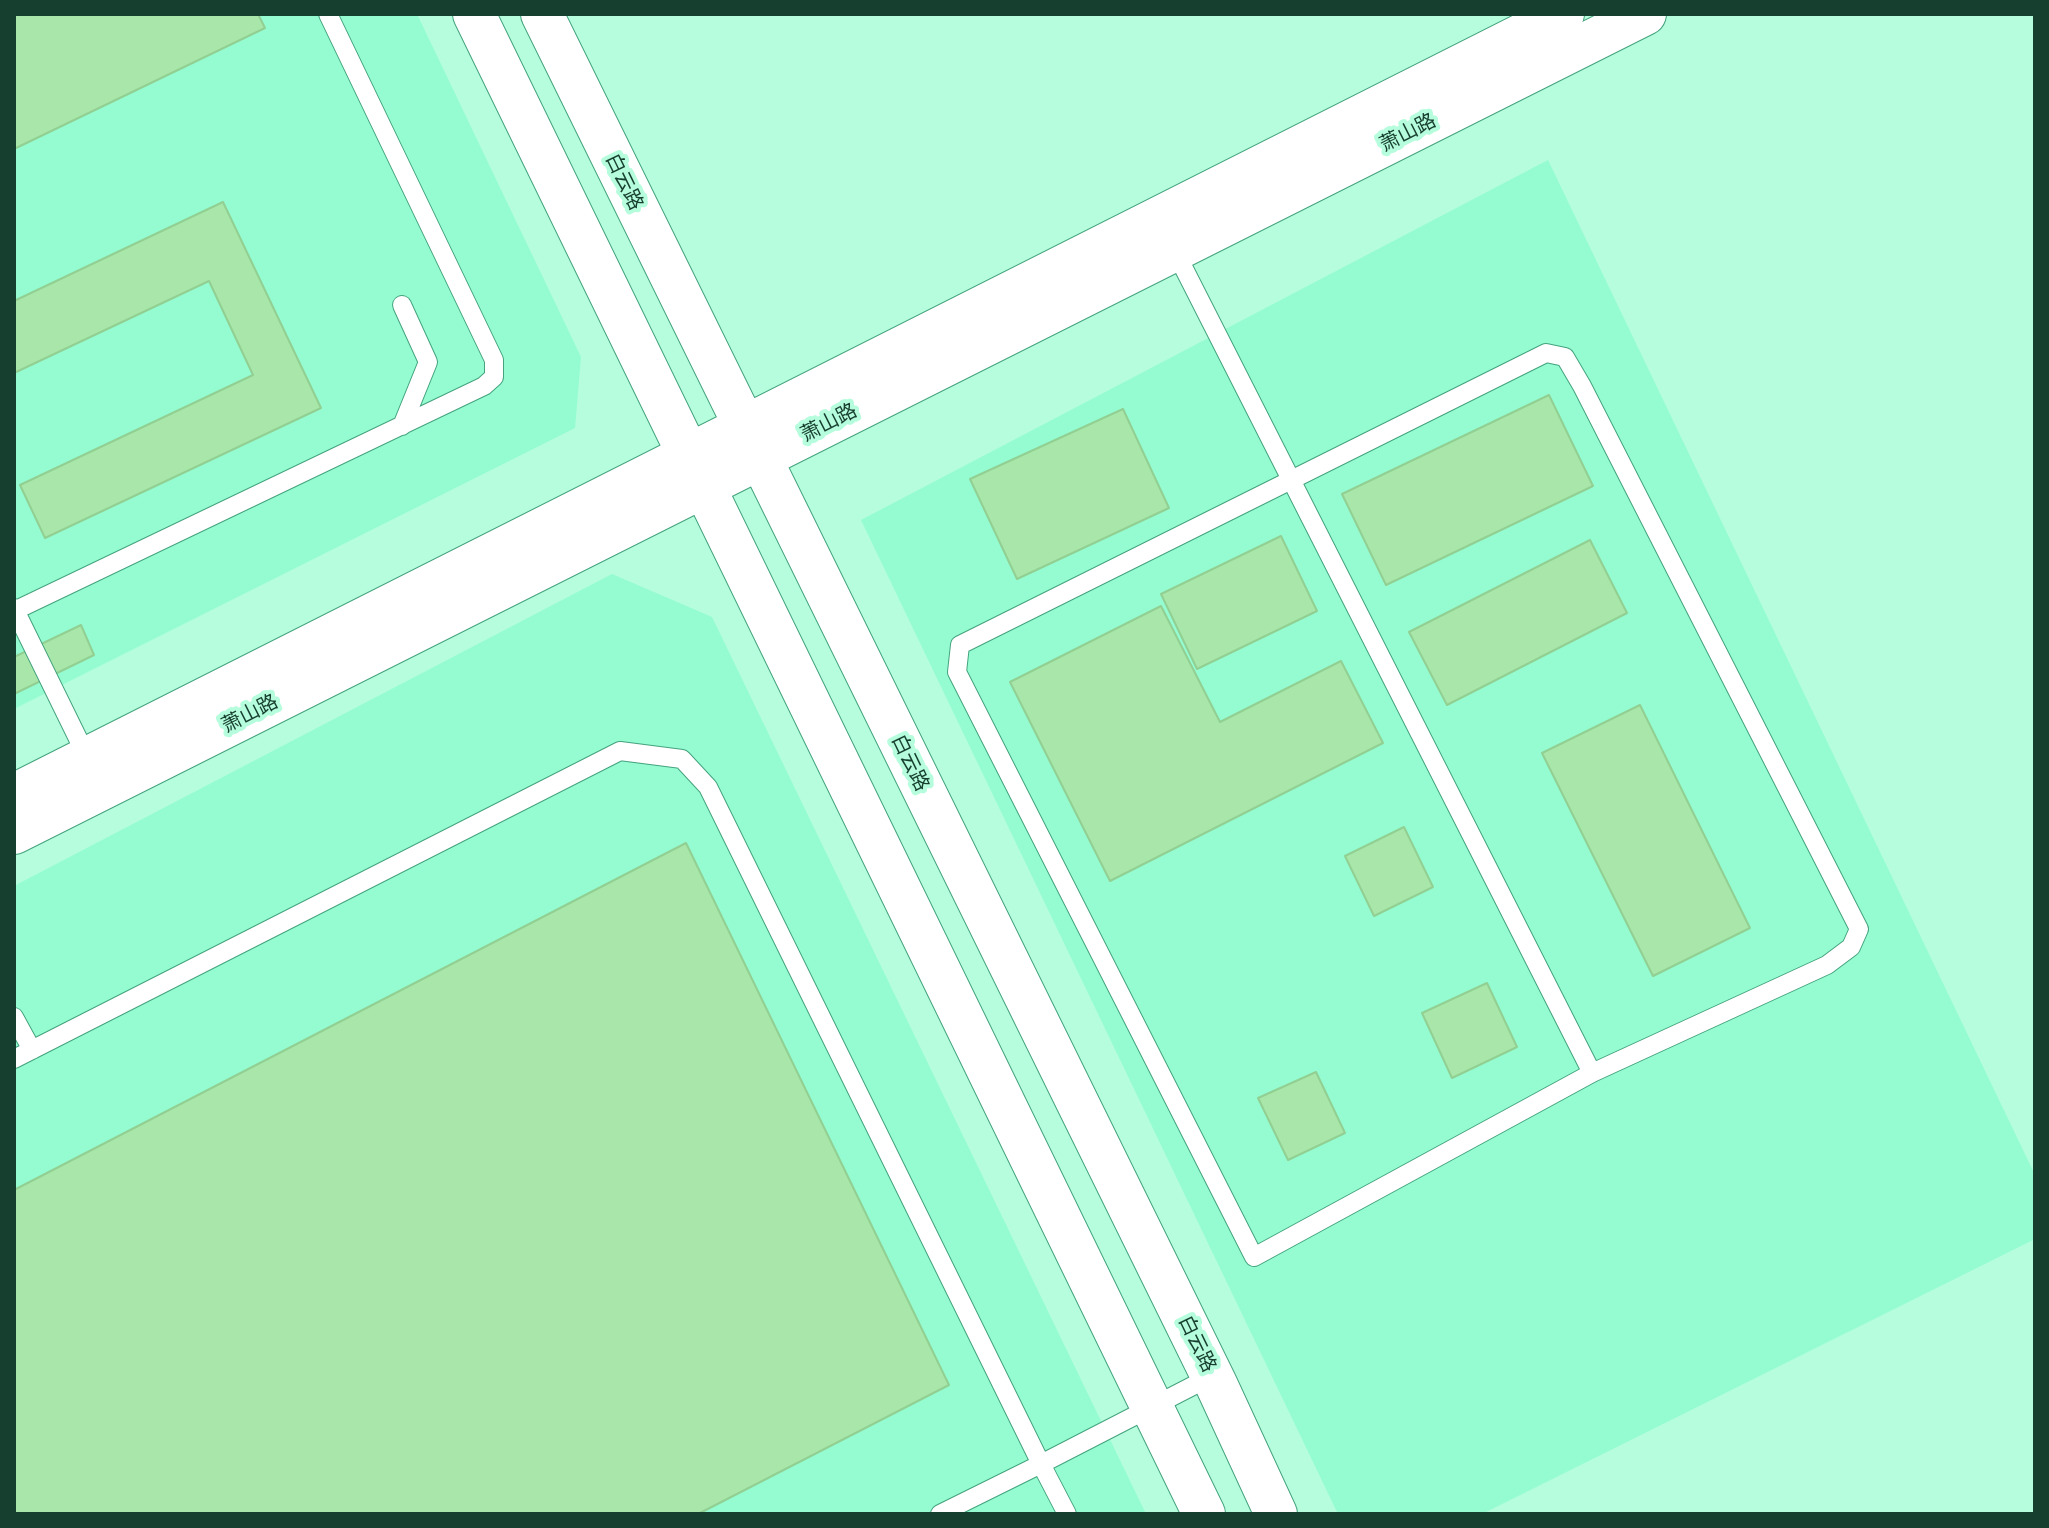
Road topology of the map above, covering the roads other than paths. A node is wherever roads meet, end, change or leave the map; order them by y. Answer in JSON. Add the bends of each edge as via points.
{"nodes":[{"id":1,"x":328,"y":14,"type":"edge"},
{"id":2,"x":474,"y":14,"type":"edge"},
{"id":3,"x":542,"y":14,"type":"edge"},
{"id":4,"x":1563,"y":14,"type":"edge"},
{"id":5,"x":1645,"y":14,"type":"edge"},
{"id":6,"x":1167,"y":234,"type":"junction"},
{"id":7,"x":402,"y":305,"type":"dead end"},
{"id":8,"x":402,"y":426,"type":"junction"},
{"id":9,"x":751,"y":443,"type":"junction"},
{"id":10,"x":694,"y":472,"type":"junction"},
{"id":11,"x":1291,"y":481,"type":"junction"},
{"id":12,"x":14,"y":610,"type":"edge"},
{"id":13,"x":88,"y":759,"type":"junction"},
{"id":14,"x":14,"y":795,"type":"edge"},
{"id":15,"x":14,"y":833,"type":"edge"},
{"id":16,"x":14,"y":1017,"type":"edge"},
{"id":17,"x":32,"y":1050,"type":"junction"},
{"id":18,"x":14,"y":1059,"type":"edge"},
{"id":19,"x":1592,"y":1073,"type":"junction"},
{"id":20,"x":1212,"y":1376,"type":"junction"},
{"id":21,"x":1151,"y":1408,"type":"junction"},
{"id":22,"x":1041,"y":1464,"type":"junction"},
{"id":23,"x":940,"y":1514,"type":"edge"},
{"id":24,"x":1067,"y":1514,"type":"edge"},
{"id":25,"x":1204,"y":1514,"type":"edge"},
{"id":26,"x":1276,"y":1514,"type":"edge"}],
"edges":[{"from":1,"to":8,"type":"lane","via":[[494,360],[494,377],[484,386]]},
{"from":2,"to":10,"type":"street"},
{"from":3,"to":9,"type":"street","name":"白云路"},
{"from":4,"to":6,"type":"street","name":"萧山路"},
{"from":5,"to":6,"type":"street","name":"萧山路"},
{"from":6,"to":9,"type":"street","name":"萧山路"},
{"from":6,"to":11,"type":"lane"},
{"from":7,"to":8,"type":"lane","via":[[428,362]]},
{"from":8,"to":12,"type":"lane"},
{"from":9,"to":10,"type":"street","name":"萧山路"},
{"from":9,"to":20,"type":"street","name":"白云路"},
{"from":10,"to":13,"type":"street","name":"萧山路"},
{"from":10,"to":15,"type":"street","name":"萧山路"},
{"from":10,"to":21,"type":"street"},
{"from":11,"to":19,"type":"lane"},
{"from":11,"to":19,"type":"lane","via":[[1546,353],[1565,357],[1859,929],[1851,947],[1827,965]]},
{"from":11,"to":19,"type":"lane","via":[[960,645],[957,672],[1254,1257]]},
{"from":12,"to":13,"type":"lane"},
{"from":13,"to":14,"type":"street","name":"萧山路"},
{"from":16,"to":17,"type":"lane"},
{"from":17,"to":18,"type":"lane"},
{"from":17,"to":22,"type":"lane","via":[[620,751],[682,759],[708,787]]},
{"from":20,"to":21,"type":"lane"},
{"from":20,"to":26,"type":"street","name":"白云路"},
{"from":21,"to":22,"type":"lane"},
{"from":21,"to":25,"type":"street"},
{"from":22,"to":23,"type":"lane"},
{"from":22,"to":24,"type":"lane"}]}
